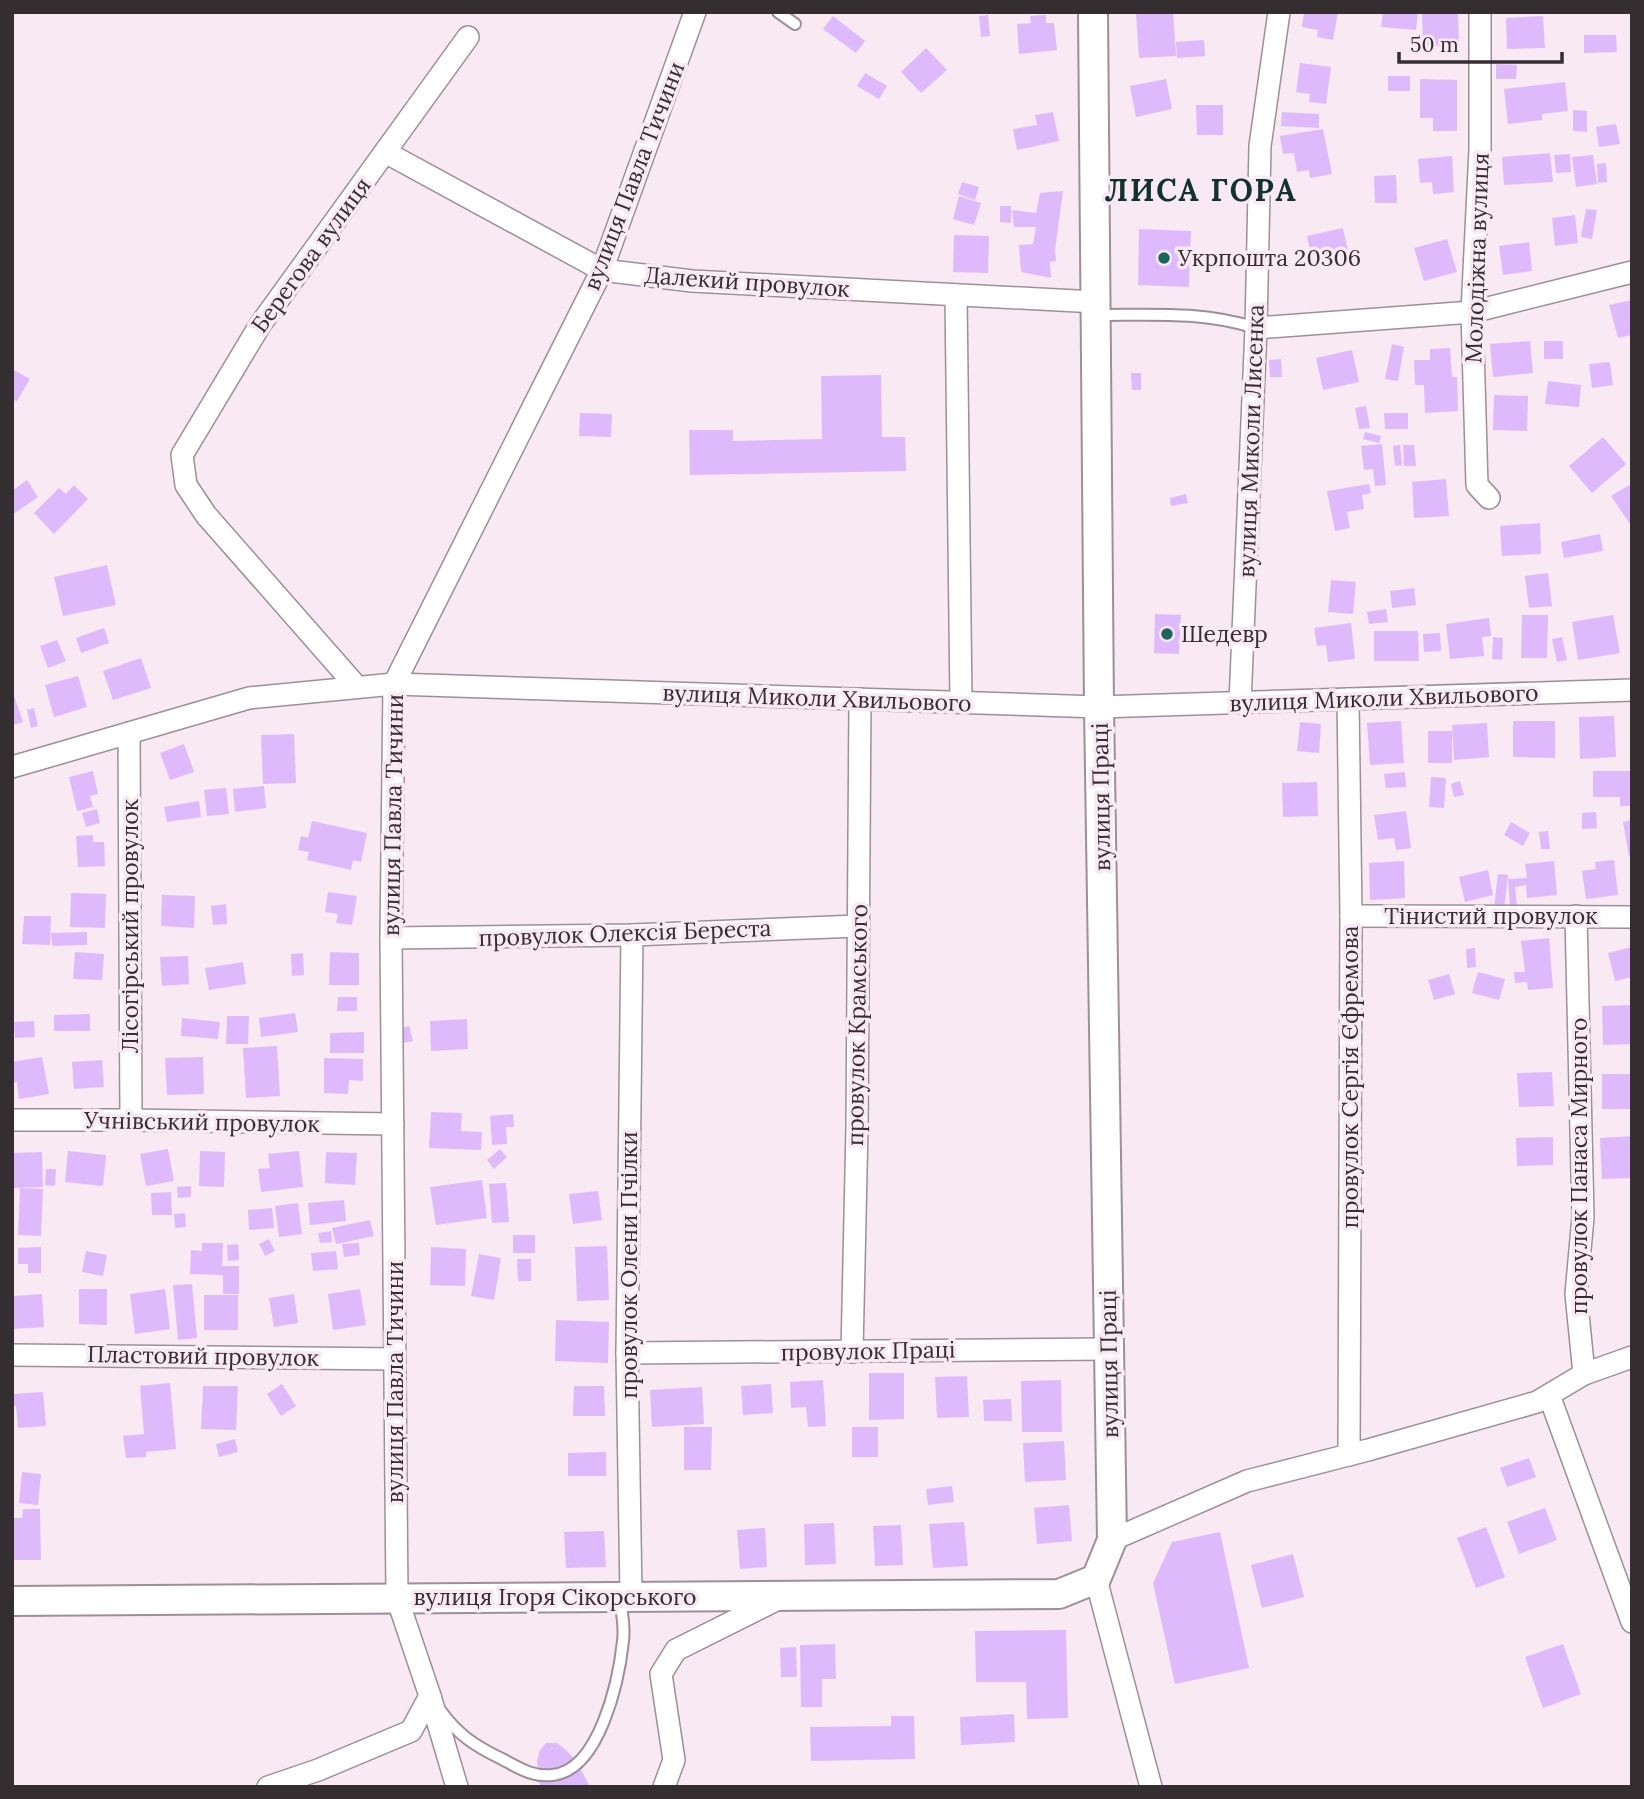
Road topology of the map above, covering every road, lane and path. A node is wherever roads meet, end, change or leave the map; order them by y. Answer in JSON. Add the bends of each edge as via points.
{"nodes":[{"id":1,"x":695,"y":12,"type":"edge"},
{"id":2,"x":778,"y":12,"type":"edge"},
{"id":3,"x":1093,"y":12,"type":"edge"},
{"id":4,"x":1279,"y":12,"type":"edge"},
{"id":5,"x":1480,"y":12,"type":"edge"},
{"id":6,"x":795,"y":24,"type":"dead end"},
{"id":7,"x":468,"y":37,"type":"dead end"},
{"id":8,"x":385,"y":152,"type":"junction"},
{"id":9,"x":602,"y":270,"type":"junction"},
{"id":10,"x":1632,"y":272,"type":"edge"},
{"id":11,"x":956,"y":295,"type":"junction"},
{"id":12,"x":1096,"y":309,"type":"junction"},
{"id":13,"x":1472,"y":312,"type":"junction"},
{"id":14,"x":1256,"y":328,"type":"junction"},
{"id":15,"x":1489,"y":498,"type":"dead end"},
{"id":16,"x":394,"y":684,"type":"junction"},
{"id":17,"x":357,"y":687,"type":"junction"},
{"id":18,"x":1632,"y":690,"type":"edge"},
{"id":19,"x":860,"y":699,"type":"junction"},
{"id":20,"x":1348,"y":699,"type":"junction"},
{"id":21,"x":961,"y":702,"type":"junction"},
{"id":22,"x":1240,"y":703,"type":"junction"},
{"id":23,"x":1099,"y":707,"type":"junction"},
{"id":24,"x":129,"y":733,"type":"junction"},
{"id":25,"x":12,"y":767,"type":"edge"},
{"id":26,"x":1351,"y":916,"type":"junction"},
{"id":27,"x":1576,"y":916,"type":"junction"},
{"id":28,"x":1632,"y":917,"type":"edge"},
{"id":29,"x":858,"y":926,"type":"junction"},
{"id":30,"x":632,"y":935,"type":"junction"},
{"id":31,"x":391,"y":938,"type":"junction"},
{"id":32,"x":12,"y":1120,"type":"edge"},
{"id":33,"x":131,"y":1120,"type":"junction"},
{"id":34,"x":393,"y":1124,"type":"junction"},
{"id":35,"x":1109,"y":1349,"type":"junction"},
{"id":36,"x":852,"y":1352,"type":"junction"},
{"id":37,"x":628,"y":1353,"type":"junction"},
{"id":38,"x":12,"y":1355,"type":"edge"},
{"id":39,"x":1632,"y":1357,"type":"edge"},
{"id":40,"x":395,"y":1359,"type":"junction"},
{"id":41,"x":1584,"y":1374,"type":"junction"},
{"id":42,"x":1549,"y":1395,"type":"junction"},
{"id":43,"x":1349,"y":1455,"type":"junction"},
{"id":44,"x":1112,"y":1540,"type":"junction"},
{"id":45,"x":1096,"y":1579,"type":"junction"},
{"id":46,"x":625,"y":1596,"type":"junction"},
{"id":47,"x":785,"y":1596,"type":"junction"},
{"id":48,"x":397,"y":1598,"type":"junction"},
{"id":49,"x":12,"y":1601,"type":"edge"},
{"id":50,"x":1632,"y":1622,"type":"edge"},
{"id":51,"x":430,"y":1696,"type":"junction"},
{"id":52,"x":268,"y":1787,"type":"edge"},
{"id":53,"x":457,"y":1787,"type":"edge"},
{"id":54,"x":664,"y":1787,"type":"edge"},
{"id":55,"x":1151,"y":1787,"type":"edge"}],
"edges":[{"from":1,"to":9,"type":"street","name":"вулиця Павла Тичини"},
{"from":2,"to":6,"type":"lane"},
{"from":3,"to":12,"type":"main road","name":"вулиця Праці"},
{"from":4,"to":14,"type":"street","name":"вулиця Миколи Лисенка","via":[[1260,146]]},
{"from":5,"to":13,"type":"street","name":"Молодіжна вулиця","via":[[1480,149]]},
{"from":7,"to":8,"type":"street","name":"Берегова вулиця"},
{"from":8,"to":9,"type":"street","name":"Далекий провулок"},
{"from":8,"to":17,"type":"street","name":"Берегова вулиця","via":[[260,325],[181,455],[186,485],[206,515]]},
{"from":9,"to":11,"type":"street","name":"Далекий провулок","via":[[692,281]]},
{"from":9,"to":16,"type":"street","name":"вулиця Павла Тичини"},
{"from":10,"to":13,"type":"street"},
{"from":11,"to":12,"type":"street","name":"Далекий провулок"},
{"from":11,"to":21,"type":"street"},
{"from":12,"to":14,"type":"lane","via":[[1199,315]]},
{"from":12,"to":23,"type":"main road","name":"вулиця Праці"},
{"from":13,"to":14,"type":"street"},
{"from":13,"to":15,"type":"street","name":"Молодіжна вулиця","via":[[1477,485]]},
{"from":14,"to":22,"type":"street","name":"вулиця Миколи Лисенка"},
{"from":16,"to":17,"type":"street","name":"вулиця Миколи Хвильового"},
{"from":16,"to":19,"type":"street","name":"вулиця Миколи Хвильового"},
{"from":16,"to":31,"type":"street","name":"вулиця Павла Тичини"},
{"from":17,"to":24,"type":"street","name":"вулиця Миколи Хвильового","via":[[249,698]]},
{"from":18,"to":20,"type":"street","name":"вулиця Миколи Хвильового"},
{"from":19,"to":21,"type":"street","name":"вулиця Миколи Хвильового"},
{"from":19,"to":29,"type":"street","name":"провулок Крамського"},
{"from":20,"to":22,"type":"street","name":"вулиця Миколи Хвильового"},
{"from":20,"to":26,"type":"street","name":"провулок Сергія Єфремова"},
{"from":21,"to":23,"type":"street","name":"вулиця Миколи Хвильового"},
{"from":22,"to":23,"type":"street","name":"вулиця Миколи Хвильового"},
{"from":23,"to":35,"type":"main road","name":"вулиця Праці"},
{"from":24,"to":25,"type":"street","name":"вулиця Миколи Хвильового"},
{"from":24,"to":33,"type":"street","name":"Лісогірський провулок"},
{"from":26,"to":27,"type":"street","name":"Тінистий провулок"},
{"from":26,"to":43,"type":"street","name":"провулок Сергія Єфремова"},
{"from":27,"to":28,"type":"street","name":"Тінистий провулок"},
{"from":27,"to":41,"type":"street","name":"провулок Панаса Мирного","via":[[1583,1217],[1576,1294]]},
{"from":29,"to":30,"type":"street","name":"провулок Олексія Береста"},
{"from":29,"to":36,"type":"street","name":"провулок Крамського"},
{"from":30,"to":31,"type":"street","name":"провулок Олексія Береста"},
{"from":30,"to":37,"type":"street","name":"провулок Олени Пчілки"},
{"from":31,"to":34,"type":"street","name":"вулиця Павла Тичини"},
{"from":32,"to":33,"type":"street","name":"Учнівський провулок"},
{"from":33,"to":34,"type":"street","name":"Учнівський провулок"},
{"from":34,"to":40,"type":"street","name":"вулиця Павла Тичини"},
{"from":35,"to":36,"type":"street","name":"провулок Праці"},
{"from":35,"to":44,"type":"main road","name":"вулиця Праці"},
{"from":36,"to":37,"type":"street","name":"провулок Праці"},
{"from":37,"to":46,"type":"street","name":"провулок Олени Пчілки"},
{"from":38,"to":40,"type":"street","name":"Пластовий провулок"},
{"from":39,"to":41,"type":"street"},
{"from":40,"to":48,"type":"street","name":"вулиця Павла Тичини"},
{"from":41,"to":42,"type":"street"},
{"from":42,"to":43,"type":"street"},
{"from":42,"to":50,"type":"street"},
{"from":43,"to":44,"type":"street","via":[[1247,1481]]},
{"from":44,"to":45,"type":"main road","name":"вулиця Праці"},
{"from":45,"to":47,"type":"main road","name":"вулиця Ігоря Сікорського","via":[[1059,1594]]},
{"from":45,"to":55,"type":"street"},
{"from":46,"to":47,"type":"main road","name":"вулиця Ігоря Сікорського"},
{"from":46,"to":48,"type":"main road","name":"вулиця Ігоря Сікорського"},
{"from":46,"to":51,"type":"lane","via":[[624,1640],[607,1717],[583,1756],[555,1775],[531,1774],[471,1744]]},
{"from":47,"to":54,"type":"street","via":[[676,1650],[661,1674],[674,1760]]},
{"from":48,"to":49,"type":"main road","name":"вулиця Ігоря Сікорського"},
{"from":48,"to":51,"type":"street","name":"вулиця Павла Тичини"},
{"from":51,"to":52,"type":"street","via":[[411,1731]]},
{"from":51,"to":53,"type":"street","name":"вулиця Павла Тичини"}]}
